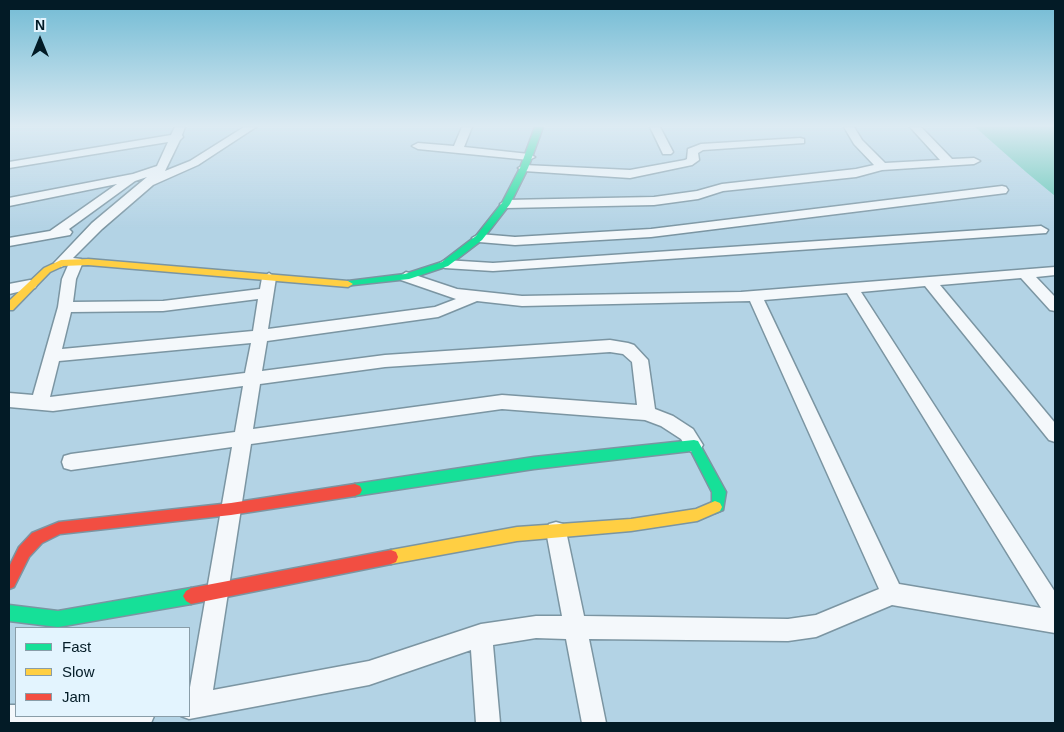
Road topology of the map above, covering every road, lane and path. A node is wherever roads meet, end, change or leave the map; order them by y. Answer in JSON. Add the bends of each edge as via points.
{"nodes":[{"id":1,"x":29,"y":161,"type":"edge"},
{"id":2,"x":165,"y":161,"type":"edge"},
{"id":3,"x":197,"y":161,"type":"edge"},
{"id":4,"x":527,"y":161,"type":"edge"},
{"id":5,"x":691,"y":161,"type":"edge"},
{"id":6,"x":876,"y":161,"type":"edge"},
{"id":7,"x":960,"y":161,"type":"edge"},
{"id":8,"x":949,"y":162,"type":"joint"},
{"id":9,"x":9,"y":165,"type":"edge"},
{"id":10,"x":162,"y":168,"type":"junction"},
{"id":11,"x":524,"y":168,"type":"junction"},
{"id":12,"x":882,"y":168,"type":"junction"},
{"id":13,"x":135,"y":177,"type":"junction"},
{"id":14,"x":148,"y":183,"type":"junction"},
{"id":15,"x":1002,"y":190,"type":"dead end"},
{"id":16,"x":9,"y":202,"type":"edge"},
{"id":17,"x":506,"y":204,"type":"junction"},
{"id":18,"x":97,"y":226,"type":"junction"},
{"id":19,"x":1041,"y":230,"type":"dead end"},
{"id":20,"x":55,"y":233,"type":"junction"},
{"id":21,"x":479,"y":238,"type":"junction"},
{"id":22,"x":9,"y":242,"type":"edge"},
{"id":23,"x":69,"y":262,"type":"junction"},
{"id":24,"x":445,"y":264,"type":"junction"},
{"id":25,"x":1055,"y":271,"type":"edge"},
{"id":26,"x":1025,"y":274,"type":"junction"},
{"id":27,"x":406,"y":277,"type":"junction"},
{"id":28,"x":929,"y":282,"type":"junction"},
{"id":29,"x":30,"y":285,"type":"junction"},
{"id":30,"x":268,"y":286,"type":"junction"},
{"id":31,"x":851,"y":288,"type":"junction"},
{"id":32,"x":9,"y":289,"type":"edge"},
{"id":33,"x":476,"y":296,"type":"junction"},
{"id":34,"x":755,"y":296,"type":"junction"},
{"id":35,"x":65,"y":306,"type":"junction"},
{"id":36,"x":1055,"y":306,"type":"edge"},
{"id":37,"x":9,"y":307,"type":"edge"},
{"id":38,"x":260,"y":336,"type":"junction"},
{"id":39,"x":53,"y":356,"type":"junction"},
{"id":40,"x":252,"y":380,"type":"junction"},
{"id":41,"x":9,"y":400,"type":"edge"},
{"id":42,"x":40,"y":404,"type":"junction"},
{"id":43,"x":646,"y":413,"type":"junction"},
{"id":44,"x":1055,"y":435,"type":"edge"},
{"id":45,"x":243,"y":438,"type":"junction"},
{"id":46,"x":694,"y":445,"type":"junction"},
{"id":47,"x":71,"y":462,"type":"dead end"},
{"id":48,"x":231,"y":509,"type":"junction"},
{"id":49,"x":556,"y":531,"type":"junction"},
{"id":50,"x":9,"y":582,"type":"edge"},
{"id":51,"x":218,"y":591,"type":"junction"},
{"id":52,"x":892,"y":594,"type":"junction"},
{"id":53,"x":1055,"y":611,"type":"edge"},
{"id":54,"x":9,"y":613,"type":"edge"},
{"id":55,"x":1055,"y":622,"type":"edge"},
{"id":56,"x":575,"y":627,"type":"junction"},
{"id":57,"x":481,"y":635,"type":"junction"},
{"id":58,"x":194,"y":705,"type":"edge"},
{"id":59,"x":488,"y":723,"type":"edge"},
{"id":60,"x":594,"y":723,"type":"edge"}],
"edges":[{"from":1,"to":9,"type":"street"},
{"from":2,"to":10,"type":"street"},
{"from":3,"to":14,"type":"street"},
{"from":4,"to":11,"type":"street"},
{"from":5,"to":11,"type":"street","via":[[630,174]]},
{"from":6,"to":12,"type":"street"},
{"from":7,"to":8,"type":"street"},
{"from":8,"to":12,"type":"street"},
{"from":10,"to":13,"type":"street"},
{"from":10,"to":14,"type":"street"},
{"from":11,"to":17,"type":"street"},
{"from":12,"to":17,"type":"street","via":[[722,188],[654,201]]},
{"from":13,"to":16,"type":"street"},
{"from":13,"to":20,"type":"street"},
{"from":14,"to":18,"type":"street"},
{"from":15,"to":21,"type":"street","via":[[651,233],[515,241]]},
{"from":17,"to":21,"type":"street"},
{"from":18,"to":20,"type":"street"},
{"from":18,"to":23,"type":"street"},
{"from":19,"to":24,"type":"street","via":[[493,267]]},
{"from":20,"to":22,"type":"street"},
{"from":21,"to":24,"type":"street"},
{"from":23,"to":29,"type":"street","via":[[47,270]]},
{"from":23,"to":30,"type":"street"},
{"from":23,"to":35,"type":"street"},
{"from":24,"to":27,"type":"street"},
{"from":25,"to":26,"type":"street"},
{"from":26,"to":28,"type":"street"},
{"from":26,"to":36,"type":"street"},
{"from":27,"to":30,"type":"street","via":[[352,284]]},
{"from":27,"to":33,"type":"street","via":[[424,285]]},
{"from":28,"to":31,"type":"street"},
{"from":28,"to":44,"type":"street"},
{"from":29,"to":32,"type":"street"},
{"from":29,"to":37,"type":"street"},
{"from":30,"to":35,"type":"street","via":[[163,306]]},
{"from":30,"to":38,"type":"street"},
{"from":31,"to":34,"type":"street"},
{"from":31,"to":53,"type":"street"},
{"from":33,"to":34,"type":"street","via":[[522,301]]},
{"from":33,"to":38,"type":"street","via":[[438,312]]},
{"from":34,"to":52,"type":"street"},
{"from":35,"to":39,"type":"street"},
{"from":38,"to":39,"type":"street"},
{"from":38,"to":40,"type":"street"},
{"from":39,"to":42,"type":"street"},
{"from":40,"to":42,"type":"street"},
{"from":40,"to":43,"type":"street","via":[[386,361],[610,346],[628,349],[640,360]]},
{"from":40,"to":45,"type":"street"},
{"from":41,"to":42,"type":"street"},
{"from":43,"to":45,"type":"street","via":[[502,402]]},
{"from":43,"to":46,"type":"street","via":[[687,434]]},
{"from":45,"to":47,"type":"street"},
{"from":45,"to":48,"type":"street"},
{"from":46,"to":48,"type":"street","via":[[534,463]]},
{"from":46,"to":49,"type":"street","via":[[719,492],[718,506],[697,515]]},
{"from":48,"to":50,"type":"street","via":[[59,528],[37,538],[24,552]]},
{"from":48,"to":51,"type":"street"},
{"from":49,"to":51,"type":"street","via":[[517,534]]},
{"from":49,"to":56,"type":"street"},
{"from":51,"to":54,"type":"street","via":[[58,619]]},
{"from":51,"to":58,"type":"street"},
{"from":52,"to":55,"type":"street"},
{"from":52,"to":56,"type":"street","via":[[816,626],[788,630]]},
{"from":56,"to":57,"type":"street","via":[[536,627]]},
{"from":56,"to":60,"type":"street"},
{"from":57,"to":58,"type":"street","via":[[369,673]]},
{"from":57,"to":59,"type":"street"}]}
